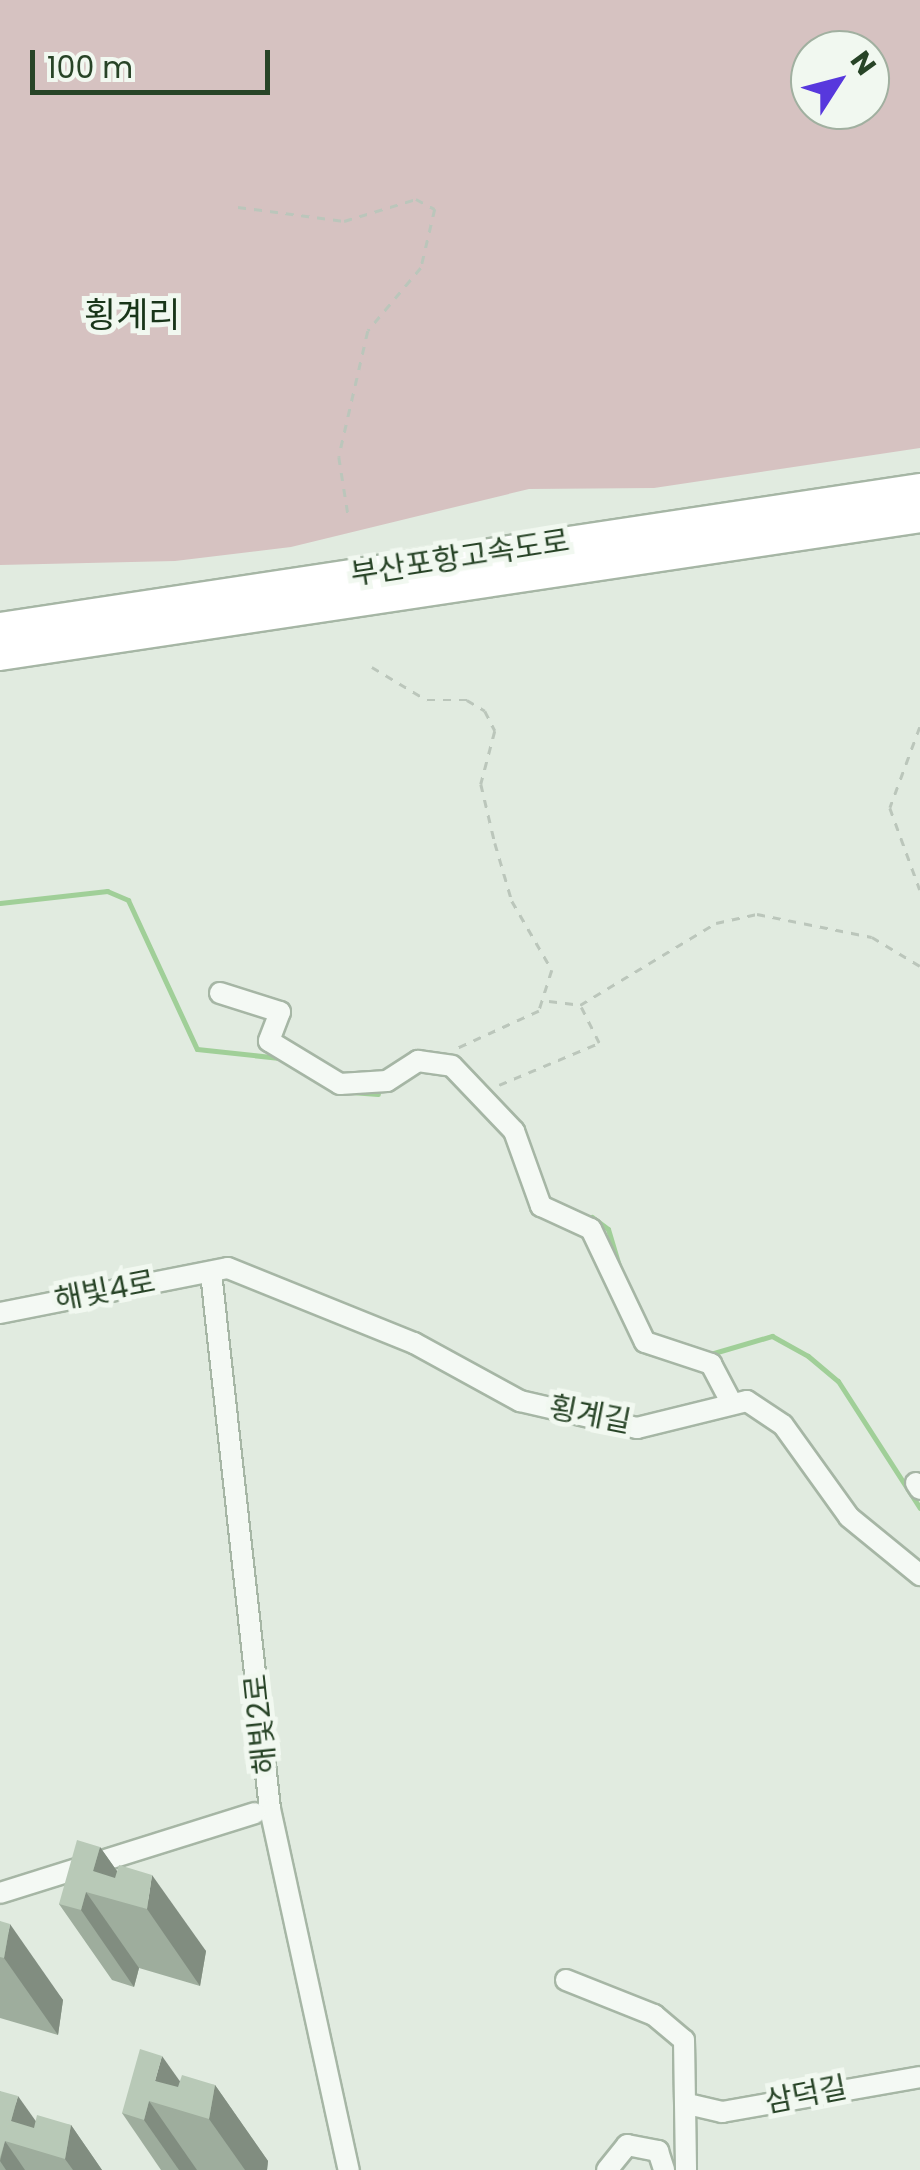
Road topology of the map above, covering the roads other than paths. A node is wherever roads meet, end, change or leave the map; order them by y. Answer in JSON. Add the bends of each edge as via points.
{"nodes":[{"id":1,"x":920,"y":474,"type":"edge"},
{"id":2,"x":920,"y":489,"type":"edge"},
{"id":3,"x":920,"y":516,"type":"edge"},
{"id":4,"x":751,"y":528,"type":"junction"},
{"id":5,"x":920,"y":534,"type":"edge"},
{"id":6,"x":0,"y":628,"type":"edge"},
{"id":7,"x":0,"y":655,"type":"edge"},
{"id":8,"x":220,"y":993,"type":"dead end"},
{"id":9,"x":210,"y":1272,"type":"junction"},
{"id":10,"x":0,"y":1314,"type":"edge"},
{"id":11,"x":730,"y":1400,"type":"junction"},
{"id":12,"x":920,"y":1575,"type":"edge"},
{"id":13,"x":255,"y":1813,"type":"dead end"},
{"id":14,"x":0,"y":1894,"type":"edge"},
{"id":15,"x":566,"y":1980,"type":"dead end"},
{"id":16,"x":920,"y":2077,"type":"edge"},
{"id":17,"x":692,"y":2105,"type":"junction"},
{"id":18,"x":349,"y":2170,"type":"edge"},
{"id":19,"x":607,"y":2170,"type":"edge"},
{"id":20,"x":664,"y":2170,"type":"edge"},
{"id":21,"x":686,"y":2170,"type":"edge"}],
"edges":[{"from":1,"to":4,"type":"highway"},
{"from":2,"to":4,"type":"highway","name":"부산포항고속도로"},
{"from":3,"to":4,"type":"highway","name":"부산포항고속도로"},
{"from":4,"to":5,"type":"highway"},
{"from":4,"to":6,"type":"highway","name":"부산포항고속도로"},
{"from":4,"to":7,"type":"highway","name":"부산포항고속도로"},
{"from":8,"to":11,"type":"street","via":[[280,1012],[269,1042],[340,1084],[387,1081],[418,1061],[446,1062],[519,1140],[541,1206],[584,1221],[603,1246],[626,1312],[646,1342],[699,1359]]},
{"from":9,"to":10,"type":"street","name":"해빛4로"},
{"from":9,"to":11,"type":"street","name":"횡계길","via":[[246,1275],[414,1344],[520,1401],[613,1424],[638,1428]]},
{"from":9,"to":18,"type":"street","name":"해빛2로","via":[[270,1809]]},
{"from":11,"to":12,"type":"street","via":[[770,1412],[821,1488]]},
{"from":13,"to":14,"type":"street"},
{"from":15,"to":17,"type":"street","via":[[678,2032]]},
{"from":16,"to":17,"type":"street","name":"삼덕길","via":[[722,2112]]},
{"from":17,"to":21,"type":"street"},
{"from":19,"to":20,"type":"street","via":[[627,2145],[658,2151]]}]}
